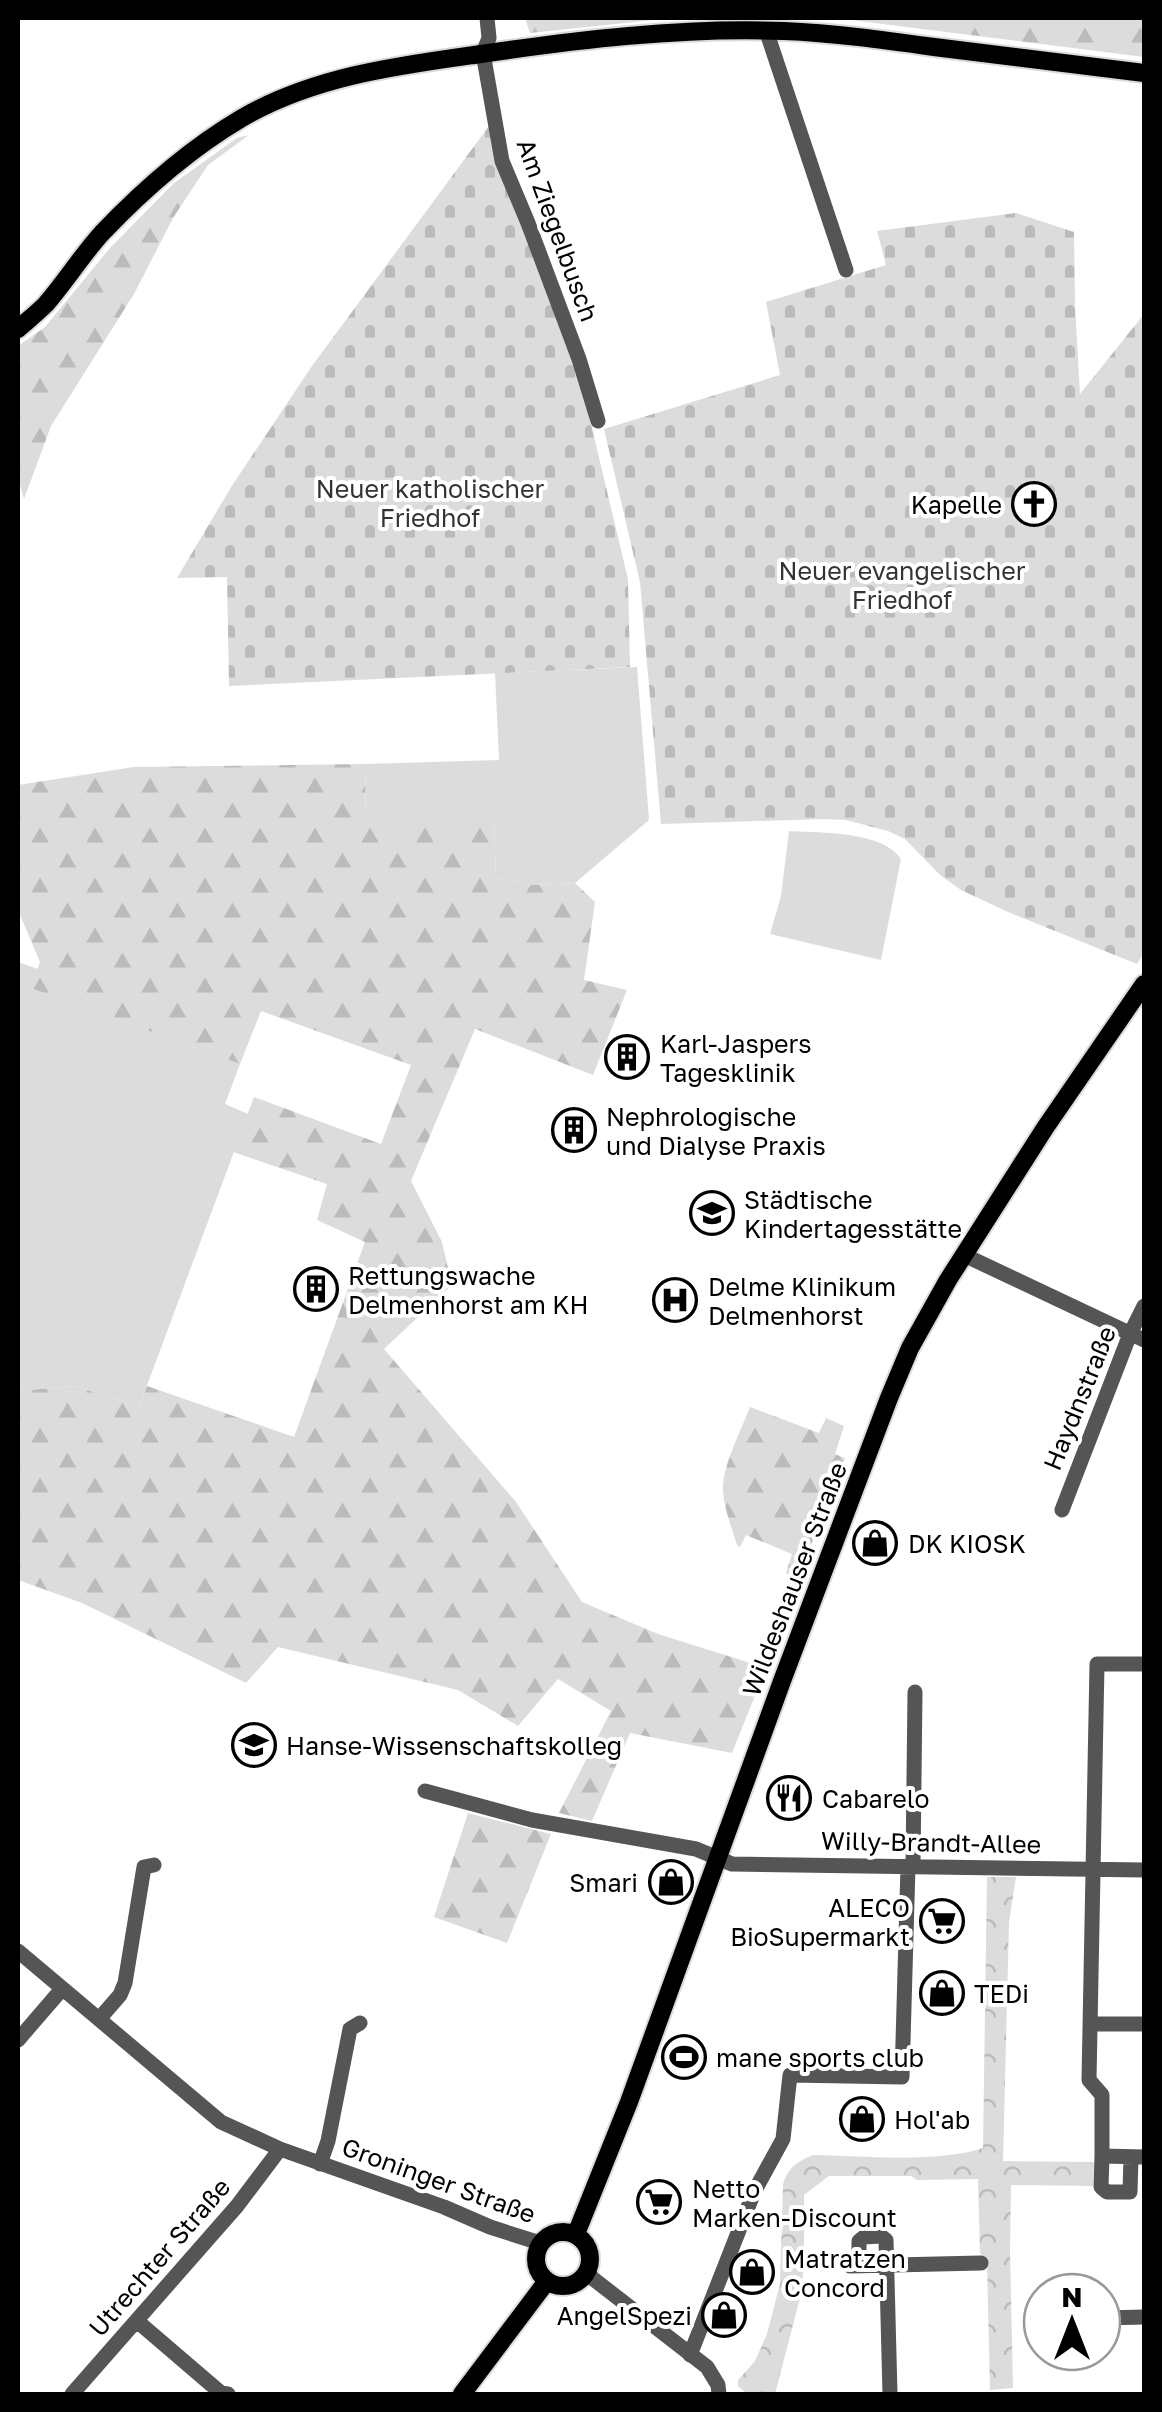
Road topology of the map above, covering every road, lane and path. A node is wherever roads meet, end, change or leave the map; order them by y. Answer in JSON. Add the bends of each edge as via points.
{"nodes":[{"id":1,"x":487,"y":18,"type":"edge"},
{"id":2,"x":766,"y":30,"type":"junction"},
{"id":3,"x":483,"y":53,"type":"junction"},
{"id":4,"x":1144,"y":74,"type":"edge"},
{"id":5,"x":846,"y":270,"type":"dead end"},
{"id":6,"x":18,"y":329,"type":"edge"},
{"id":7,"x":598,"y":421,"type":"dead end"},
{"id":8,"x":1144,"y":984,"type":"edge"},
{"id":9,"x":964,"y":1255,"type":"junction"},
{"id":10,"x":1144,"y":1306,"type":"edge"},
{"id":11,"x":1138,"y":1337,"type":"edge"},
{"id":12,"x":1062,"y":1510,"type":"dead end"},
{"id":13,"x":1144,"y":1664,"type":"edge"},
{"id":14,"x":915,"y":1692,"type":"dead end"},
{"id":15,"x":425,"y":1791,"type":"dead end"},
{"id":16,"x":717,"y":1859,"type":"junction"},
{"id":17,"x":154,"y":1865,"type":"dead end"},
{"id":18,"x":910,"y":1866,"type":"junction"},
{"id":19,"x":1092,"y":1869,"type":"junction"},
{"id":20,"x":1144,"y":1870,"type":"edge"},
{"id":21,"x":18,"y":1951,"type":"edge"},
{"id":22,"x":62,"y":1989,"type":"junction"},
{"id":23,"x":100,"y":2018,"type":"junction"},
{"id":24,"x":360,"y":2023,"type":"dead end"},
{"id":25,"x":1090,"y":2024,"type":"junction"},
{"id":26,"x":1144,"y":2024,"type":"edge"},
{"id":27,"x":18,"y":2040,"type":"edge"},
{"id":28,"x":280,"y":2149,"type":"junction"},
{"id":29,"x":1102,"y":2156,"type":"junction"},
{"id":30,"x":1138,"y":2157,"type":"edge"},
{"id":31,"x":320,"y":2164,"type":"junction"},
{"id":32,"x":576,"y":2234,"type":"junction"},
{"id":33,"x":540,"y":2244,"type":"junction"},
{"id":34,"x":981,"y":2263,"type":"dead end"},
{"id":35,"x":887,"y":2265,"type":"junction"},
{"id":36,"x":587,"y":2274,"type":"junction"},
{"id":37,"x":547,"y":2282,"type":"junction"},
{"id":38,"x":138,"y":2321,"type":"junction"},
{"id":39,"x":690,"y":2356,"type":"junction"},
{"id":40,"x":72,"y":2394,"type":"edge"},
{"id":41,"x":228,"y":2394,"type":"edge"},
{"id":42,"x":462,"y":2394,"type":"edge"},
{"id":43,"x":719,"y":2394,"type":"edge"},
{"id":44,"x":890,"y":2394,"type":"edge"}],
"edges":[{"from":1,"to":3,"type":"street","name":"Am Ziegelbusch"},
{"from":2,"to":3,"type":"main road"},
{"from":2,"to":4,"type":"main road"},
{"from":2,"to":5,"type":"street"},
{"from":3,"to":6,"type":"main road","via":[[329,81],[244,117],[161,176]]},
{"from":3,"to":7,"type":"street","name":"Am Ziegelbusch","via":[[502,161]]},
{"from":8,"to":9,"type":"main road","name":"Wildeshauser Straße"},
{"from":9,"to":11,"type":"street"},
{"from":9,"to":16,"type":"main road","name":"Wildeshauser Straße","via":[[889,1398]]},
{"from":10,"to":11,"type":"street","name":"Haydnstraße"},
{"from":11,"to":12,"type":"street","name":"Haydnstraße"},
{"from":13,"to":19,"type":"street","via":[[1097,1664]]},
{"from":14,"to":18,"type":"street"},
{"from":15,"to":16,"type":"street","name":"Willy-Brandt-Allee"},
{"from":16,"to":18,"type":"street","name":"Willy-Brandt-Allee"},
{"from":16,"to":32,"type":"main road","name":"Wildeshauser Straße"},
{"from":17,"to":23,"type":"street","via":[[144,1867],[125,1983]]},
{"from":18,"to":19,"type":"street","name":"Willy-Brandt-Allee"},
{"from":18,"to":39,"type":"street","via":[[902,2077],[790,2075],[782,2139],[754,2192]]},
{"from":19,"to":20,"type":"street","name":"Willy-Brandt-Allee"},
{"from":19,"to":25,"type":"street"},
{"from":21,"to":22,"type":"street","name":"Groninger Straße"},
{"from":22,"to":23,"type":"street","name":"Groninger Straße"},
{"from":22,"to":27,"type":"street"},
{"from":23,"to":28,"type":"street","name":"Groninger Straße","via":[[221,2122]]},
{"from":24,"to":31,"type":"street","name":"Groninger Straße","via":[[350,2029]]},
{"from":25,"to":26,"type":"street"},
{"from":25,"to":29,"type":"street","via":[[1089,2080],[1102,2095]]},
{"from":28,"to":31,"type":"street","name":"Groninger Straße"},
{"from":28,"to":38,"type":"street","name":"Utrechter Straße"},
{"from":29,"to":30,"type":"street"},
{"from":29,"to":30,"type":"street","via":[[1106,2192],[1130,2192]]},
{"from":31,"to":33,"type":"street","name":"Groninger Straße"},
{"from":32,"to":33,"type":"main road","via":[[563,2231]]},
{"from":32,"to":36,"type":"main road","via":[[589,2251]]},
{"from":33,"to":37,"type":"main road","via":[[536,2264]]},
{"from":34,"to":35,"type":"street"},
{"from":35,"to":35,"type":"street","via":[[855,2266],[859,2241],[886,2240]]},
{"from":35,"to":44,"type":"street"},
{"from":36,"to":37,"type":"main road","via":[[572,2285]]},
{"from":36,"to":39,"type":"street"},
{"from":37,"to":42,"type":"main road"},
{"from":38,"to":40,"type":"street","name":"Utrechter Straße"},
{"from":38,"to":41,"type":"street"},
{"from":39,"to":43,"type":"street","via":[[707,2367]]}]}
